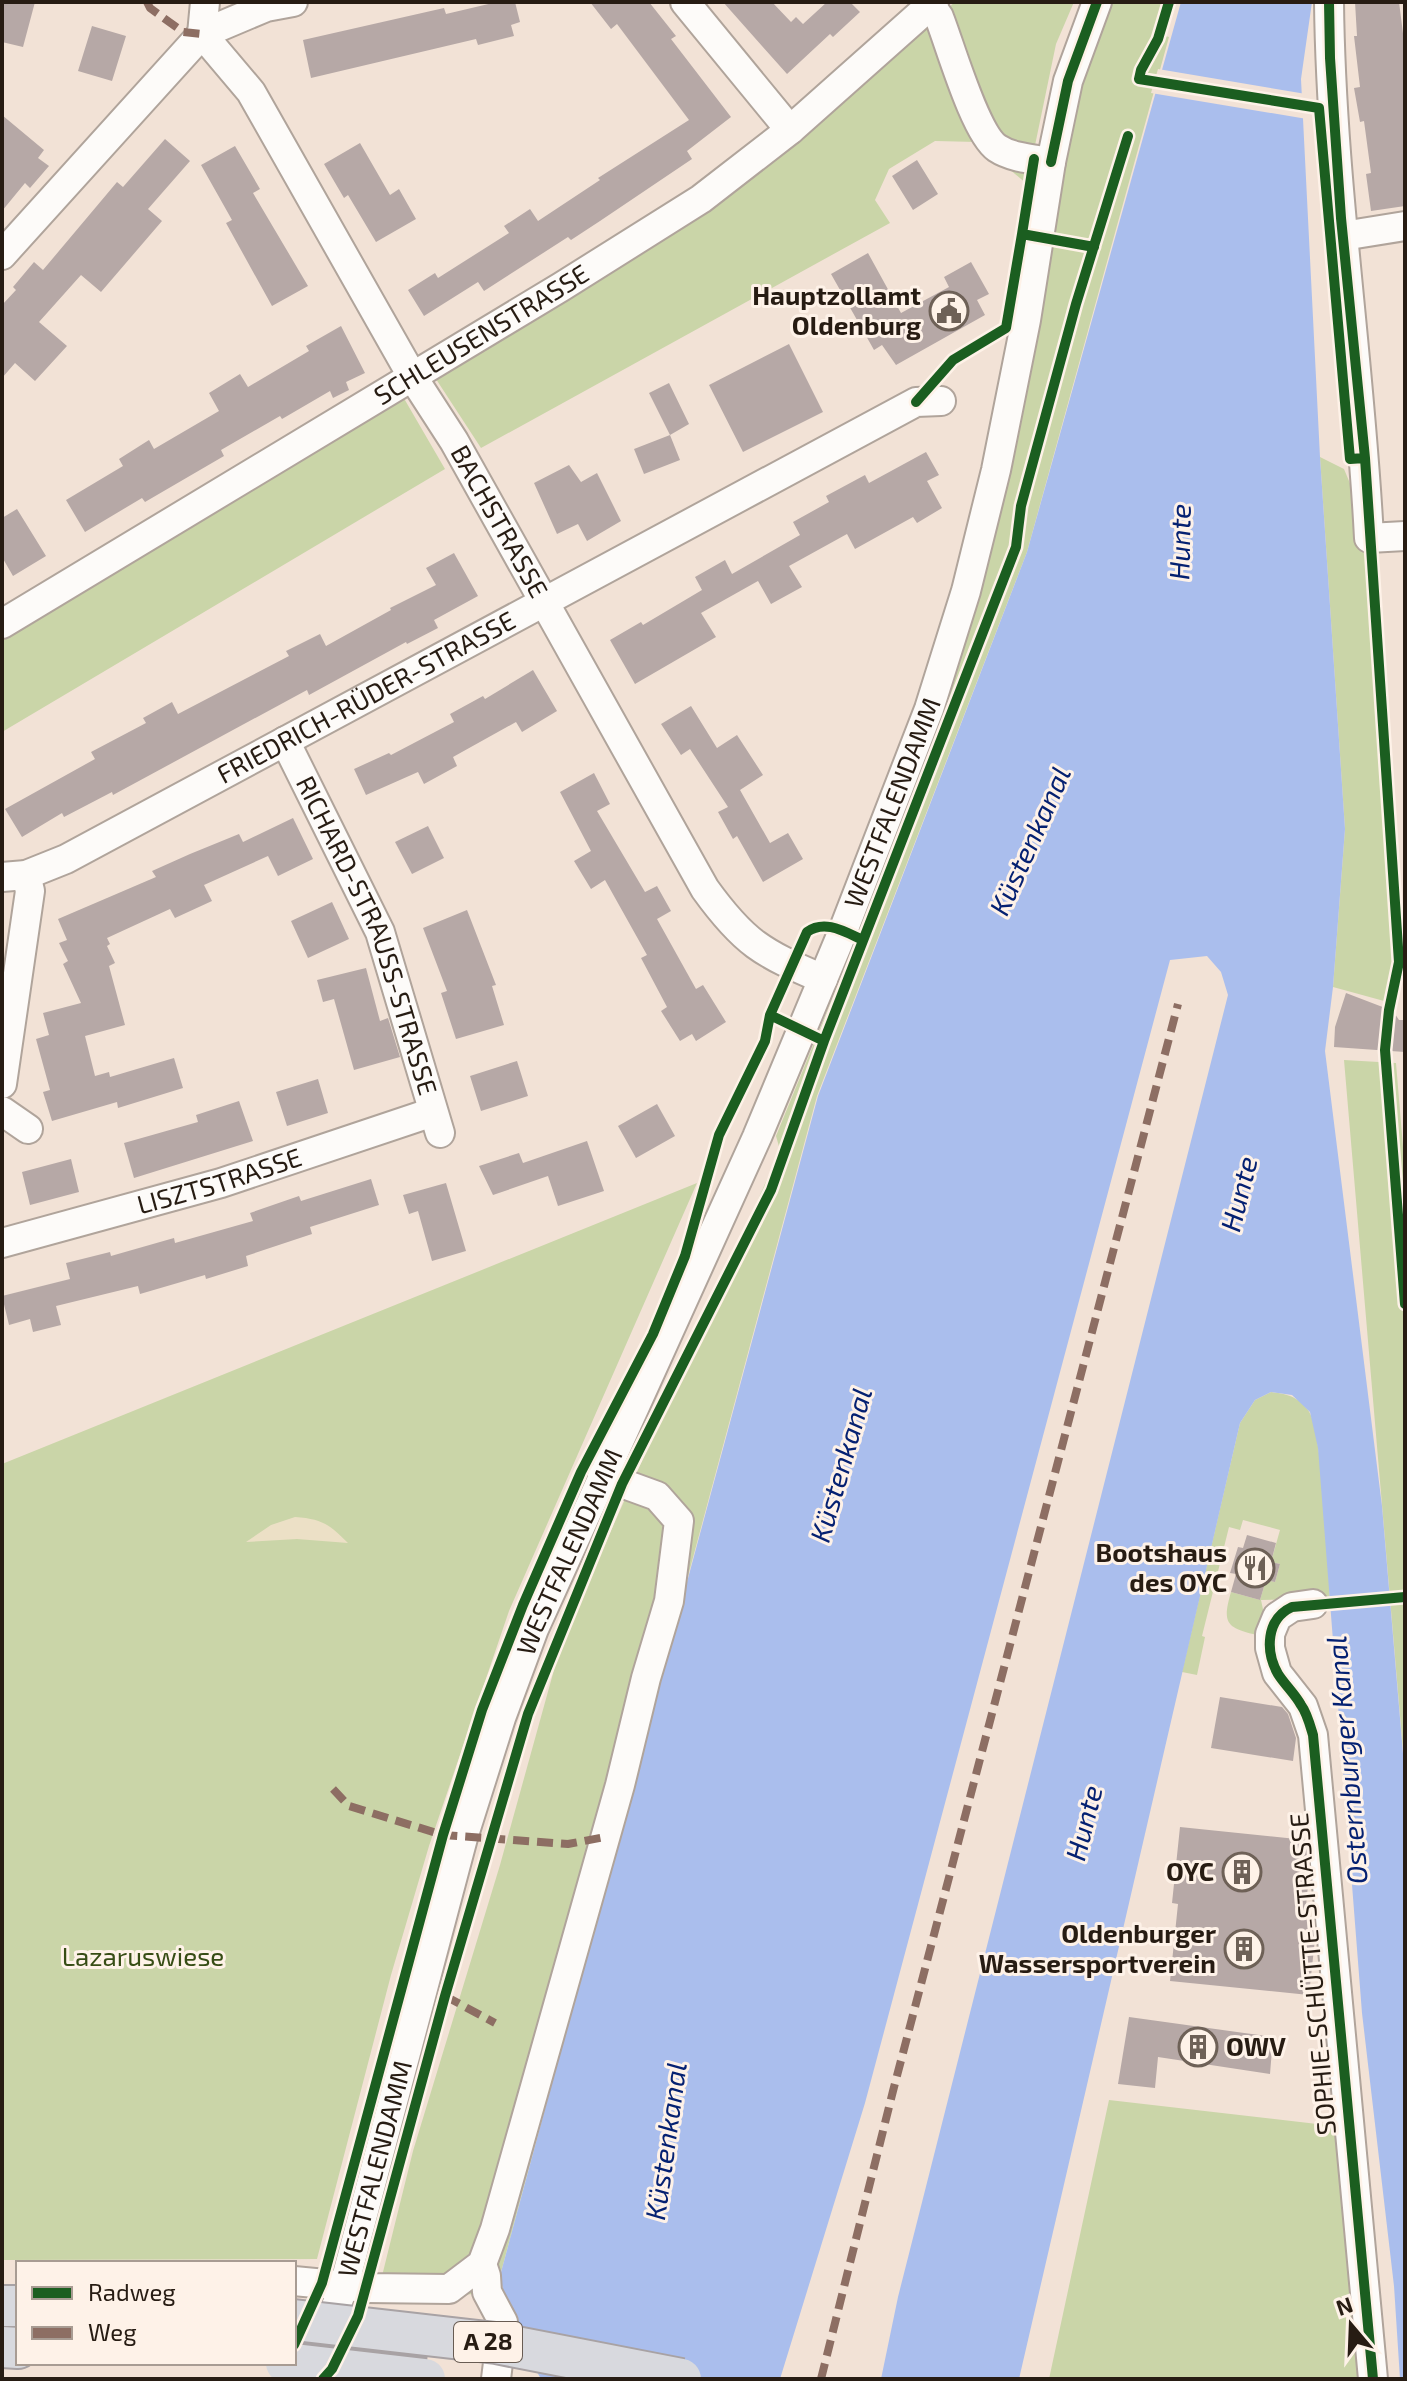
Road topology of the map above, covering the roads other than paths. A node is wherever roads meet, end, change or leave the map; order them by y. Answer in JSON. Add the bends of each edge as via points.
{"nodes":[{"id":1,"x":205,"y":2,"type":"edge"},
{"id":2,"x":293,"y":2,"type":"edge"},
{"id":3,"x":685,"y":2,"type":"edge"},
{"id":4,"x":1097,"y":2,"type":"edge"},
{"id":5,"x":1329,"y":2,"type":"edge"},
{"id":6,"x":932,"y":4,"type":"edge"},
{"id":7,"x":202,"y":34,"type":"junction"},
{"id":8,"x":790,"y":130,"type":"junction"},
{"id":9,"x":1051,"y":162,"type":"junction"},
{"id":10,"x":1405,"y":226,"type":"edge"},
{"id":11,"x":1343,"y":236,"type":"junction"},
{"id":12,"x":2,"y":255,"type":"edge"},
{"id":13,"x":412,"y":376,"type":"junction"},
{"id":14,"x":941,"y":401,"type":"dead end"},
{"id":15,"x":1405,"y":536,"type":"edge"},
{"id":16,"x":544,"y":603,"type":"junction"},
{"id":17,"x":2,"y":624,"type":"edge"},
{"id":18,"x":285,"y":741,"type":"junction"},
{"id":19,"x":14,"y":876,"type":"edge"},
{"id":20,"x":823,"y":979,"type":"junction"},
{"id":21,"x":2,"y":1084,"type":"edge"},
{"id":22,"x":2,"y":1111,"type":"edge"},
{"id":23,"x":437,"y":1122,"type":"joint"},
{"id":24,"x":28,"y":1129,"type":"dead end"},
{"id":25,"x":2,"y":1243,"type":"edge"},
{"id":26,"x":602,"y":1476,"type":"junction"},
{"id":27,"x":1313,"y":1604,"type":"dead end"},
{"id":28,"x":482,"y":2264,"type":"junction"},
{"id":29,"x":296,"y":2281,"type":"edge"},
{"id":30,"x":344,"y":2286,"type":"junction"},
{"id":31,"x":296,"y":2320,"type":"edge"},
{"id":32,"x":296,"y":2364,"type":"edge"},
{"id":33,"x":296,"y":2379,"type":"edge"},
{"id":34,"x":425,"y":2379,"type":"edge"},
{"id":35,"x":496,"y":2379,"type":"edge"},
{"id":36,"x":681,"y":2379,"type":"edge"},
{"id":37,"x":1373,"y":2379,"type":"edge"}],
"edges":[{"from":1,"to":7,"type":"street"},
{"from":2,"to":7,"type":"street","via":[[266,7]]},
{"from":3,"to":8,"type":"street"},
{"from":4,"to":9,"type":"street","name":"WESTFALENDAMM","via":[[1068,81]]},
{"from":5,"to":11,"type":"street"},
{"from":6,"to":8,"type":"street","name":"SCHLEUSENSTRASSE"},
{"from":6,"to":9,"type":"street","name":"SCHLEUSENSTRASSE","via":[[981,129],[995,147]]},
{"from":7,"to":12,"type":"street"},
{"from":7,"to":13,"type":"street","name":"BACHSTRASSE","via":[[251,92]]},
{"from":8,"to":13,"type":"street","name":"SCHLEUSENSTRASSE","via":[[701,199]]},
{"from":9,"to":20,"type":"street","name":"WESTFALENDAMM","via":[[1026,320],[966,591],[929,709]]},
{"from":10,"to":11,"type":"street"},
{"from":11,"to":15,"type":"street","via":[[1369,538]]},
{"from":13,"to":16,"type":"street","name":"BACHSTRASSE"},
{"from":13,"to":17,"type":"street","name":"SCHLEUSENSTRASSE"},
{"from":14,"to":16,"type":"street","name":"FRIEDRICH-RÜDER-STRASSE","via":[[916,402]]},
{"from":16,"to":18,"type":"street","name":"FRIEDRICH-RÜDER-STRASSE"},
{"from":16,"to":20,"type":"street","name":"BACHSTRASSE","via":[[729,923],[769,955]]},
{"from":18,"to":19,"type":"street","name":"FRIEDRICH-RÜDER-STRASSE","via":[[66,859]]},
{"from":18,"to":23,"type":"street","name":"RICHARD-STRAUSS-STRASSE","via":[[380,932]]},
{"from":19,"to":21,"type":"street","via":[[30,891]]},
{"from":20,"to":26,"type":"street","name":"WESTFALENDAMM","via":[[714,1235]]},
{"from":22,"to":24,"type":"street"},
{"from":23,"to":25,"type":"street","name":"LISZTSTRASSE"},
{"from":26,"to":28,"type":"street","via":[[657,1496],[679,1521],[669,1601]]},
{"from":26,"to":30,"type":"street","name":"WESTFALENDAMM","via":[[501,1718],[463,1838]]},
{"from":27,"to":37,"type":"street","name":"SOPHIE-SCHÜTTE-STRASSE","via":[[1292,1607],[1277,1617],[1270,1648],[1277,1673],[1303,1706],[1313,1735]]},
{"from":28,"to":30,"type":"street","via":[[449,2289]]},
{"from":28,"to":35,"type":"street","via":[[487,2292],[503,2322]]},
{"from":29,"to":30,"type":"street"},
{"from":30,"to":33,"type":"street","name":"WESTFALENDAMM","via":[[317,2354]]},
{"from":31,"to":36,"type":"highway","number":"A 28","bridge":true,"via":[[496,2343]]},
{"from":32,"to":34,"type":"highway","number":"A 28","bridge":true}]}
